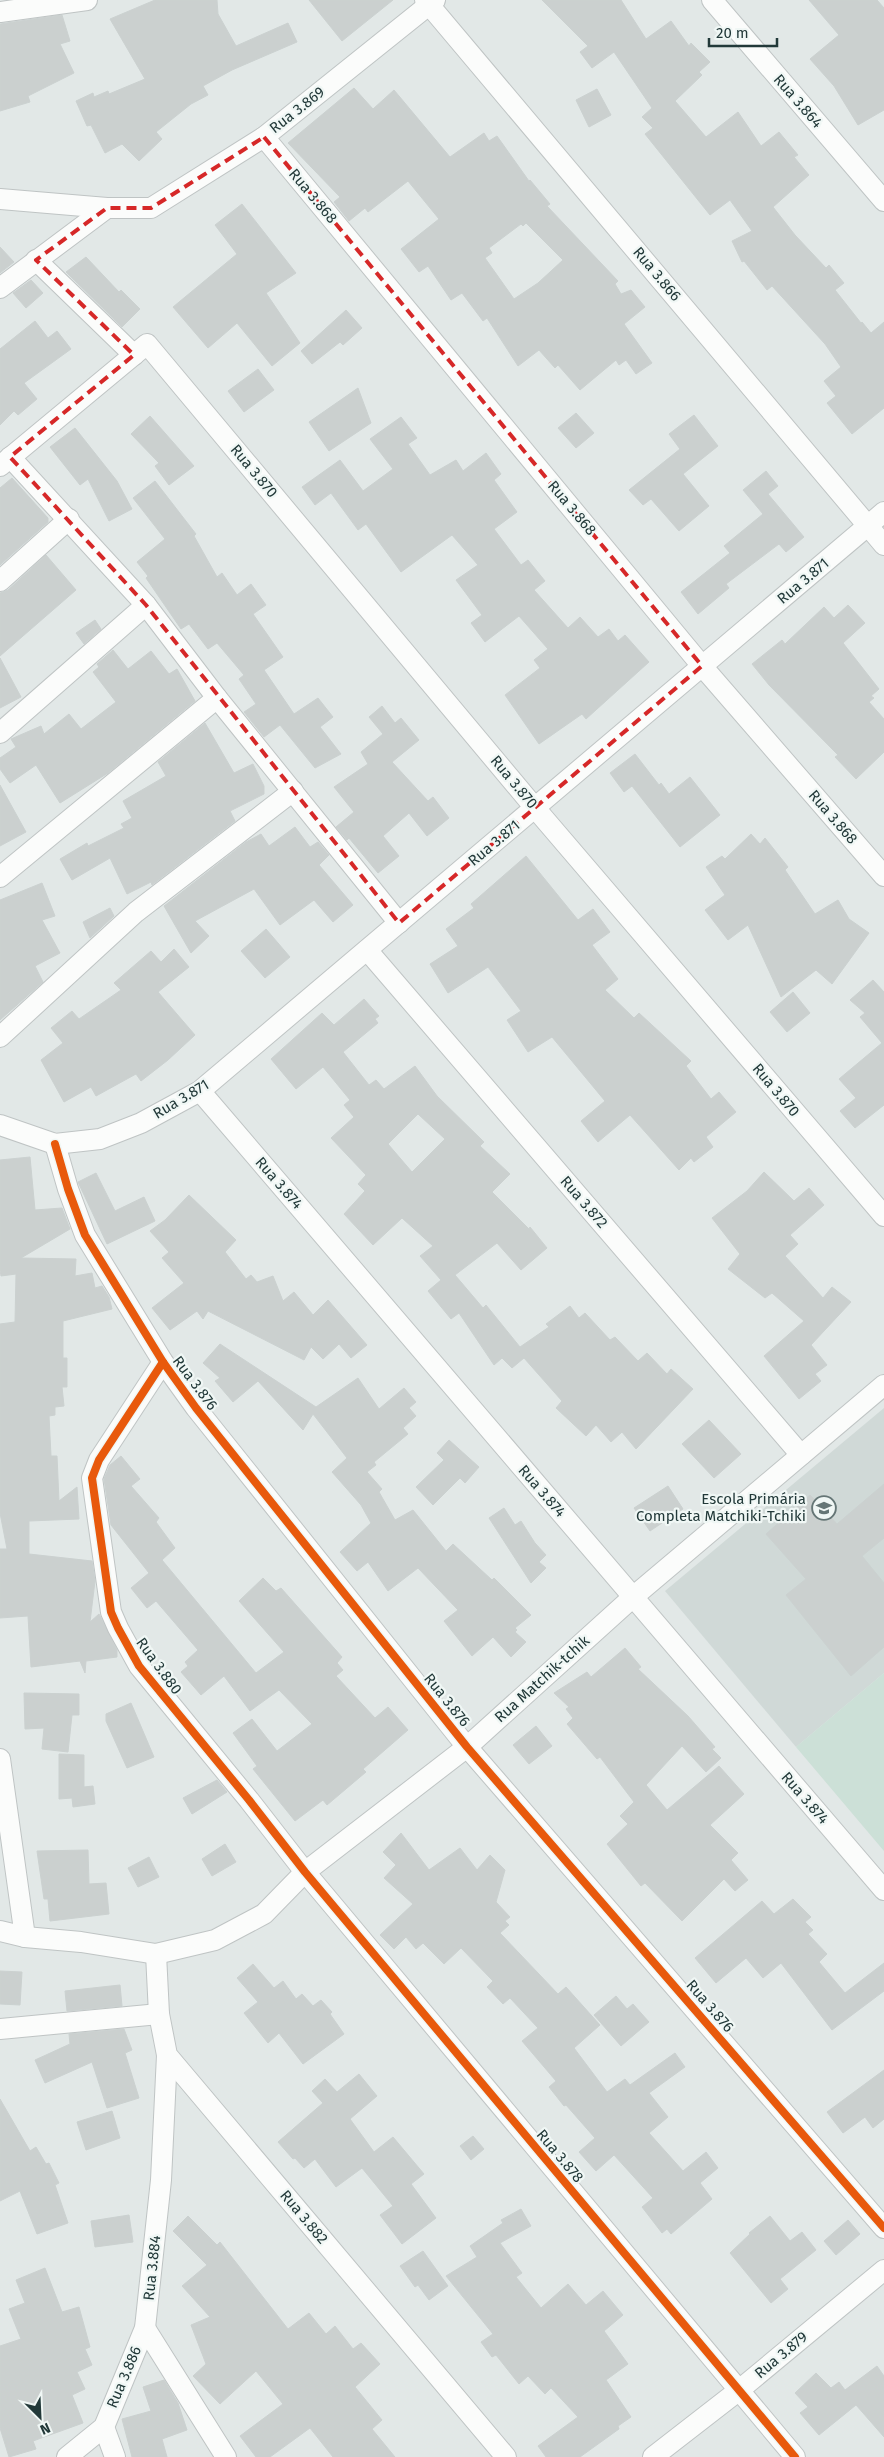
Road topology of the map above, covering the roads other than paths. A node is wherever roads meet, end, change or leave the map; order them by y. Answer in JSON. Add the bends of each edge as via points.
{"nodes":[{"id":1,"x":87,"y":0,"type":"edge"},
{"id":2,"x":712,"y":0,"type":"edge"},
{"id":3,"x":430,"y":1,"type":"edge"},
{"id":4,"x":0,"y":12,"type":"edge"},
{"id":5,"x":264,"y":137,"type":"junction"},
{"id":6,"x":0,"y":199,"type":"edge"},
{"id":7,"x":884,"y":201,"type":"edge"},
{"id":8,"x":107,"y":208,"type":"junction"},
{"id":9,"x":36,"y":260,"type":"junction"},
{"id":10,"x":0,"y":288,"type":"edge"},
{"id":11,"x":141,"y":350,"type":"junction"},
{"id":12,"x":5,"y":462,"type":"edge"},
{"id":13,"x":884,"y":512,"type":"edge"},
{"id":14,"x":69,"y":519,"type":"junction"},
{"id":15,"x":868,"y":526,"type":"junction"},
{"id":16,"x":884,"y":545,"type":"edge"},
{"id":17,"x":0,"y":581,"type":"edge"},
{"id":18,"x":146,"y":605,"type":"junction"},
{"id":19,"x":702,"y":666,"type":"junction"},
{"id":20,"x":217,"y":698,"type":"junction"},
{"id":21,"x":0,"y":733,"type":"edge"},
{"id":22,"x":293,"y":791,"type":"junction"},
{"id":23,"x":535,"y":808,"type":"junction"},
{"id":24,"x":884,"y":876,"type":"edge"},
{"id":25,"x":0,"y":877,"type":"edge"},
{"id":26,"x":399,"y":923,"type":"junction"},
{"id":27,"x":367,"y":950,"type":"junction"},
{"id":28,"x":0,"y":1037,"type":"edge"},
{"id":29,"x":200,"y":1091,"type":"junction"},
{"id":30,"x":0,"y":1125,"type":"edge"},
{"id":31,"x":55,"y":1144,"type":"junction"},
{"id":32,"x":884,"y":1216,"type":"edge"},
{"id":33,"x":163,"y":1362,"type":"junction"},
{"id":34,"x":884,"y":1385,"type":"edge"},
{"id":35,"x":801,"y":1455,"type":"junction"},
{"id":36,"x":633,"y":1597,"type":"junction"},
{"id":37,"x":467,"y":1747,"type":"junction"},
{"id":38,"x":0,"y":1759,"type":"edge"},
{"id":39,"x":305,"y":1872,"type":"junction"},
{"id":40,"x":884,"y":1890,"type":"edge"},
{"id":41,"x":0,"y":1931,"type":"edge"},
{"id":42,"x":25,"y":1937,"type":"junction"},
{"id":43,"x":156,"y":1954,"type":"junction"},
{"id":44,"x":159,"y":2014,"type":"junction"},
{"id":45,"x":0,"y":2029,"type":"edge"},
{"id":46,"x":167,"y":2055,"type":"junction"},
{"id":47,"x":884,"y":2228,"type":"edge"},
{"id":48,"x":884,"y":2270,"type":"edge"},
{"id":49,"x":145,"y":2328,"type":"junction"},
{"id":50,"x":738,"y":2391,"type":"junction"},
{"id":51,"x":104,"y":2426,"type":"junction"},
{"id":52,"x":67,"y":2457,"type":"edge"},
{"id":53,"x":115,"y":2457,"type":"edge"},
{"id":54,"x":226,"y":2457,"type":"edge"},
{"id":55,"x":506,"y":2457,"type":"edge"},
{"id":56,"x":653,"y":2457,"type":"edge"},
{"id":57,"x":795,"y":2457,"type":"edge"}],
"edges":[{"from":1,"to":4,"type":"street"},
{"from":2,"to":7,"type":"street","name":"Rua 3.864"},
{"from":3,"to":5,"type":"street","name":"Rua 3.869"},
{"from":3,"to":15,"type":"street","name":"Rua 3.866"},
{"from":5,"to":8,"type":"street","name":"Rua 3.869","via":[[151,208]]},
{"from":5,"to":19,"type":"street","name":"Rua 3.868"},
{"from":6,"to":8,"type":"street"},
{"from":8,"to":9,"type":"street"},
{"from":9,"to":10,"type":"street"},
{"from":9,"to":11,"type":"street","name":"Rua 3.870"},
{"from":11,"to":12,"type":"street"},
{"from":11,"to":23,"type":"street","name":"Rua 3.870"},
{"from":12,"to":14,"type":"street"},
{"from":13,"to":15,"type":"street","name":"Rua 3.871"},
{"from":14,"to":17,"type":"street"},
{"from":14,"to":18,"type":"street"},
{"from":15,"to":16,"type":"street","name":"Rua 3.866"},
{"from":15,"to":19,"type":"street","name":"Rua 3.871"},
{"from":18,"to":20,"type":"street"},
{"from":18,"to":21,"type":"street"},
{"from":19,"to":23,"type":"street","name":"Rua 3.871"},
{"from":19,"to":24,"type":"street","name":"Rua 3.868"},
{"from":20,"to":22,"type":"street"},
{"from":20,"to":25,"type":"street"},
{"from":22,"to":26,"type":"street"},
{"from":22,"to":28,"type":"street","via":[[136,912]]},
{"from":23,"to":26,"type":"street","name":"Rua 3.871"},
{"from":23,"to":32,"type":"street","name":"Rua 3.870"},
{"from":26,"to":27,"type":"street","name":"Rua 3.871"},
{"from":27,"to":29,"type":"street","name":"Rua 3.871"},
{"from":27,"to":35,"type":"street","name":"Rua 3.872"},
{"from":29,"to":31,"type":"street","name":"Rua 3.871","via":[[141,1123],[100,1139]]},
{"from":29,"to":36,"type":"street","name":"Rua 3.874"},
{"from":30,"to":31,"type":"street"},
{"from":31,"to":33,"type":"street","name":"Rua 3.876","via":[[85,1235]]},
{"from":33,"to":37,"type":"street","name":"Rua 3.876"},
{"from":33,"to":39,"type":"street","name":"Rua 3.880","via":[[100,1460],[92,1478],[111,1612],[139,1666]]},
{"from":34,"to":35,"type":"street","name":"Rua Matchik-tchik"},
{"from":35,"to":36,"type":"street","name":"Rua Matchik-tchik"},
{"from":36,"to":37,"type":"street","name":"Rua Matchik-tchik"},
{"from":36,"to":40,"type":"street","name":"Rua 3.874"},
{"from":37,"to":39,"type":"street","name":"Rua Matchik-tchik"},
{"from":37,"to":47,"type":"street","name":"Rua 3.876"},
{"from":38,"to":42,"type":"street"},
{"from":39,"to":43,"type":"street","name":"Rua Matchik-tchik","via":[[264,1914],[215,1940]]},
{"from":39,"to":50,"type":"street","name":"Rua 3.878"},
{"from":41,"to":42,"type":"street"},
{"from":42,"to":43,"type":"street"},
{"from":43,"to":44,"type":"street","name":"Rua 3.882"},
{"from":44,"to":45,"type":"street"},
{"from":44,"to":46,"type":"street","name":"Rua 3.882"},
{"from":46,"to":49,"type":"street","name":"Rua 3.884","via":[[161,2180]]},
{"from":46,"to":55,"type":"street","name":"Rua 3.882"},
{"from":48,"to":50,"type":"street","name":"Rua 3.879"},
{"from":49,"to":51,"type":"street","name":"Rua 3.886"},
{"from":49,"to":54,"type":"street"},
{"from":50,"to":56,"type":"street","name":"Rua 3.879"},
{"from":50,"to":57,"type":"street","name":"Rua 3.878"},
{"from":51,"to":52,"type":"street"},
{"from":51,"to":53,"type":"street"}]}
